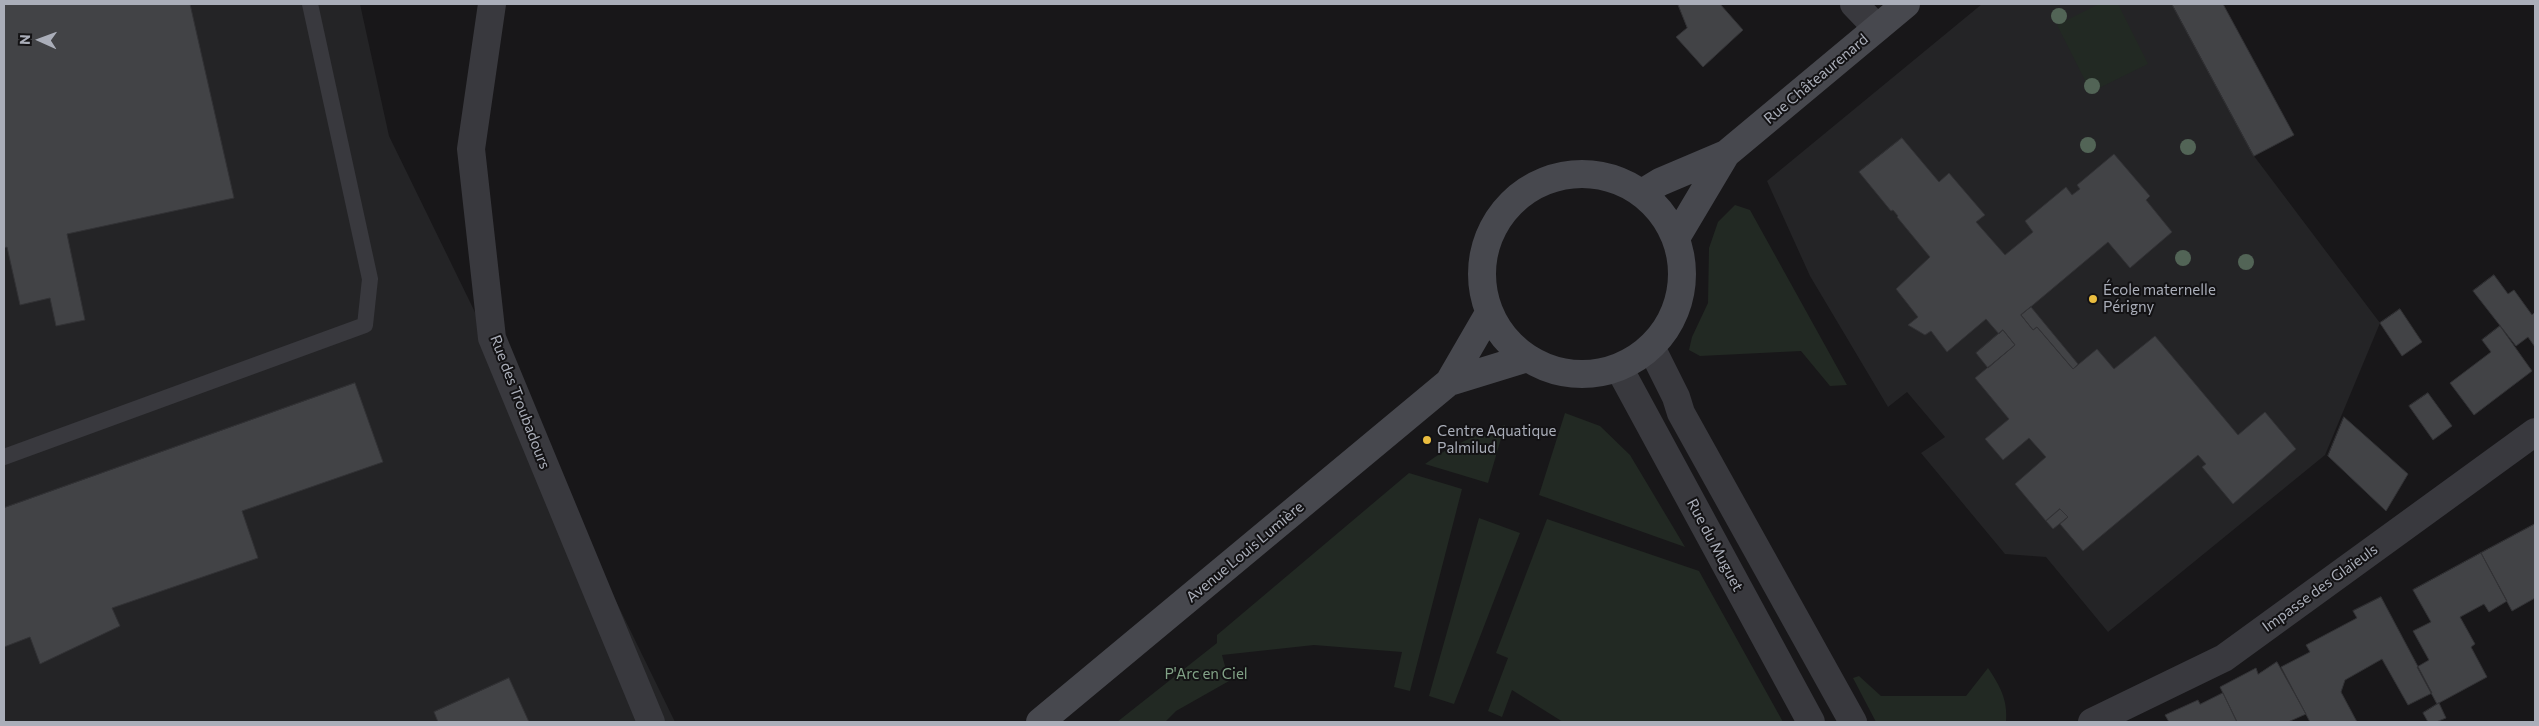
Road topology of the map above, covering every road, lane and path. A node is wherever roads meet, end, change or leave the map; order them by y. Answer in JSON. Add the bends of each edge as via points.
{"nodes":[{"id":1,"x":310,"y":4,"type":"edge"},
{"id":2,"x":492,"y":4,"type":"edge"},
{"id":3,"x":1854,"y":4,"type":"edge"},
{"id":4,"x":1906,"y":4,"type":"edge"},
{"id":5,"x":1877,"y":28,"type":"junction"},
{"id":6,"x":1726,"y":154,"type":"junction"},
{"id":7,"x":1642,"y":193,"type":"junction"},
{"id":8,"x":1676,"y":238,"type":"junction"},
{"id":9,"x":1489,"y":313,"type":"junction"},
{"id":10,"x":1651,"y":348,"type":"junction"},
{"id":11,"x":1527,"y":358,"type":"junction"},
{"id":12,"x":1619,"y":368,"type":"junction"},
{"id":13,"x":1449,"y":382,"type":"junction"},
{"id":14,"x":2535,"y":432,"type":"edge"},
{"id":15,"x":4,"y":457,"type":"edge"},
{"id":16,"x":651,"y":722,"type":"edge"},
{"id":17,"x":1040,"y":722,"type":"edge"},
{"id":18,"x":1811,"y":722,"type":"edge"},
{"id":19,"x":1853,"y":722,"type":"edge"},
{"id":20,"x":2092,"y":722,"type":"edge"}],
"edges":[{"from":1,"to":15,"type":"lane","via":[[370,279],[364,325]]},
{"from":2,"to":16,"type":"street","name":"Rue des Troubadours","via":[[471,149],[492,338]]},
{"from":3,"to":5,"type":"street"},
{"from":4,"to":5,"type":"street","name":"Rue Châteaurenard"},
{"from":5,"to":6,"type":"street","name":"Rue Châteaurenard"},
{"from":6,"to":7,"type":"street","name":"Rue Châteaurenard"},
{"from":6,"to":8,"type":"street","name":"Rue Châteaurenard"},
{"from":7,"to":8,"type":"street","via":[[1662,213]]},
{"from":7,"to":9,"type":"street","via":[[1617,180],[1588,173],[1560,176],[1524,192],[1509,204],[1493,228],[1484,256],[1482,285]]},
{"from":8,"to":10,"type":"street","via":[[1682,267],[1680,296],[1669,324]]},
{"from":9,"to":11,"type":"street","via":[[1505,338]]},
{"from":9,"to":13,"type":"street","name":"Avenue Louis Lumière"},
{"from":10,"to":12,"type":"street"},
{"from":10,"to":19,"type":"street","via":[[1681,413]]},
{"from":11,"to":12,"type":"street","via":[[1548,369],[1572,374],[1596,374]]},
{"from":11,"to":13,"type":"street","name":"Avenue Louis Lumière"},
{"from":12,"to":18,"type":"street","name":"Rue du Muguet"},
{"from":13,"to":17,"type":"street","name":"Avenue Louis Lumière"},
{"from":14,"to":20,"type":"street","name":"Impasse des Glaïeuls","via":[[2224,658]]}]}
